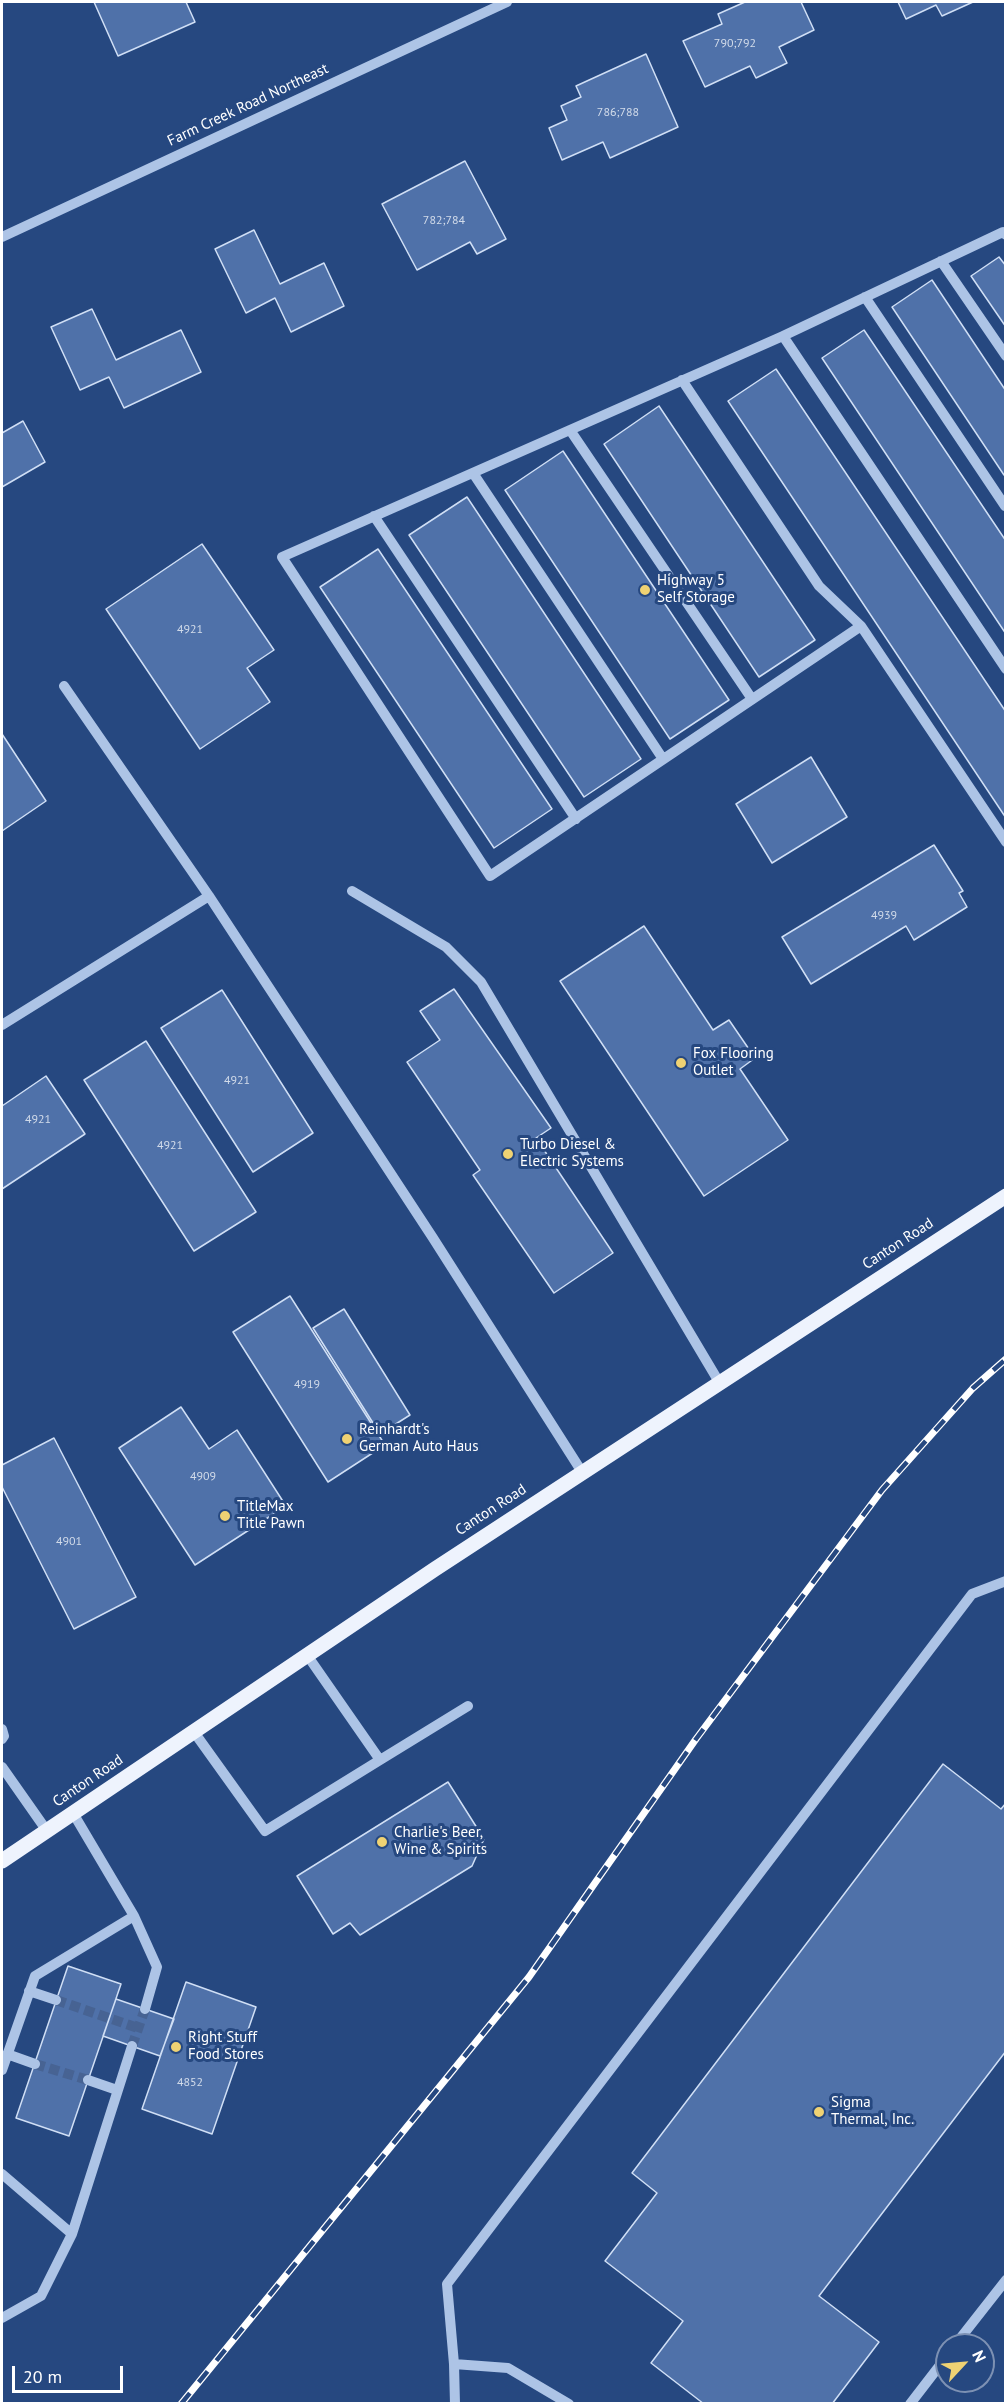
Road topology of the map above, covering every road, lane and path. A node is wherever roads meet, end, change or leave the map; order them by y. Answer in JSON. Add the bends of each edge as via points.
{"nodes":[{"id":1,"x":507,"y":2,"type":"edge"},
{"id":2,"x":1005,"y":236,"type":"edge"},
{"id":3,"x":2,"y":237,"type":"edge"},
{"id":4,"x":941,"y":261,"type":"junction"},
{"id":5,"x":865,"y":297,"type":"junction"},
{"id":6,"x":783,"y":336,"type":"junction"},
{"id":7,"x":1005,"y":356,"type":"edge"},
{"id":8,"x":682,"y":380,"type":"junction"},
{"id":9,"x":570,"y":429,"type":"junction"},
{"id":10,"x":473,"y":473,"type":"junction"},
{"id":11,"x":1005,"y":506,"type":"edge"},
{"id":12,"x":374,"y":516,"type":"junction"},
{"id":13,"x":861,"y":626,"type":"junction"},
{"id":14,"x":1005,"y":669,"type":"edge"},
{"id":15,"x":64,"y":686,"type":"dead end"},
{"id":16,"x":752,"y":699,"type":"junction"},
{"id":17,"x":663,"y":759,"type":"junction"},
{"id":18,"x":576,"y":819,"type":"junction"},
{"id":19,"x":1005,"y":842,"type":"edge"},
{"id":20,"x":352,"y":891,"type":"dead end"},
{"id":21,"x":209,"y":896,"type":"junction"},
{"id":22,"x":2,"y":1025,"type":"edge"},
{"id":23,"x":1005,"y":1196,"type":"edge"},
{"id":24,"x":719,"y":1382,"type":"junction"},
{"id":25,"x":582,"y":1472,"type":"junction"},
{"id":26,"x":1005,"y":1581,"type":"edge"},
{"id":27,"x":307,"y":1655,"type":"junction"},
{"id":28,"x":468,"y":1706,"type":"dead end"},
{"id":29,"x":2,"y":1729,"type":"edge"},
{"id":30,"x":194,"y":1732,"type":"junction"},
{"id":31,"x":2,"y":1739,"type":"edge"},
{"id":32,"x":380,"y":1760,"type":"junction"},
{"id":33,"x":2,"y":1767,"type":"edge"},
{"id":34,"x":74,"y":1813,"type":"junction"},
{"id":35,"x":47,"y":1831,"type":"junction"},
{"id":36,"x":2,"y":1861,"type":"edge"},
{"id":37,"x":134,"y":1916,"type":"junction"},
{"id":38,"x":29,"y":1991,"type":"junction"},
{"id":39,"x":56,"y":2000,"type":"tunnel mouth"},
{"id":40,"x":145,"y":2009,"type":"tunnel mouth"},
{"id":41,"x":132,"y":2046,"type":"tunnel mouth"},
{"id":42,"x":7,"y":2054,"type":"junction"},
{"id":43,"x":34,"y":2064,"type":"tunnel mouth"},
{"id":44,"x":2,"y":2070,"type":"edge"},
{"id":45,"x":88,"y":2080,"type":"tunnel mouth"},
{"id":46,"x":117,"y":2090,"type":"junction"},
{"id":47,"x":2,"y":2174,"type":"edge"},
{"id":48,"x":72,"y":2234,"type":"junction"},
{"id":49,"x":1005,"y":2280,"type":"edge"},
{"id":50,"x":2,"y":2318,"type":"edge"},
{"id":51,"x":964,"y":2333,"type":"edge"},
{"id":52,"x":454,"y":2364,"type":"junction"},
{"id":53,"x":935,"y":2371,"type":"edge"},
{"id":54,"x":455,"y":2403,"type":"edge"},
{"id":55,"x":569,"y":2403,"type":"edge"},
{"id":56,"x":910,"y":2403,"type":"edge"}],
"edges":[{"from":1,"to":3,"type":"street","name":"Farm Creek Road Northeast"},
{"from":2,"to":4,"type":"street","via":[[1003,232]]},
{"from":4,"to":5,"type":"street"},
{"from":4,"to":7,"type":"street"},
{"from":5,"to":6,"type":"street"},
{"from":5,"to":11,"type":"street"},
{"from":6,"to":8,"type":"street"},
{"from":6,"to":14,"type":"street"},
{"from":8,"to":9,"type":"street"},
{"from":8,"to":13,"type":"street","via":[[819,586]]},
{"from":9,"to":10,"type":"street"},
{"from":9,"to":16,"type":"street"},
{"from":10,"to":12,"type":"street"},
{"from":10,"to":17,"type":"street"},
{"from":12,"to":18,"type":"street"},
{"from":12,"to":18,"type":"street","via":[[282,557],[490,876]]},
{"from":13,"to":16,"type":"street"},
{"from":13,"to":19,"type":"street"},
{"from":15,"to":21,"type":"street"},
{"from":16,"to":17,"type":"street"},
{"from":17,"to":18,"type":"street"},
{"from":20,"to":24,"type":"street","via":[[446,947],[481,982]]},
{"from":21,"to":22,"type":"street"},
{"from":21,"to":25,"type":"street"},
{"from":23,"to":24,"type":"main road","name":"Canton Road"},
{"from":24,"to":25,"type":"main road","name":"Canton Road"},
{"from":25,"to":27,"type":"main road","name":"Canton Road"},
{"from":26,"to":52,"type":"street","via":[[972,1594],[447,2284]]},
{"from":27,"to":30,"type":"main road","name":"Canton Road"},
{"from":27,"to":32,"type":"street"},
{"from":28,"to":32,"type":"street"},
{"from":29,"to":31,"type":"street"},
{"from":30,"to":32,"type":"street","via":[[265,1831]]},
{"from":30,"to":34,"type":"main road","name":"Canton Road"},
{"from":33,"to":35,"type":"street"},
{"from":34,"to":35,"type":"main road","name":"Canton Road"},
{"from":34,"to":37,"type":"street"},
{"from":35,"to":36,"type":"main road","name":"Canton Road"},
{"from":37,"to":38,"type":"street","via":[[35,1976]]},
{"from":37,"to":40,"type":"street","via":[[157,1967]]},
{"from":38,"to":39,"type":"street"},
{"from":38,"to":42,"type":"street"},
{"from":41,"to":46,"type":"street"},
{"from":42,"to":43,"type":"street"},
{"from":42,"to":44,"type":"street"},
{"from":45,"to":46,"type":"street"},
{"from":46,"to":48,"type":"street"},
{"from":47,"to":48,"type":"street"},
{"from":48,"to":50,"type":"street","via":[[41,2296]]},
{"from":49,"to":51,"type":"street"},
{"from":52,"to":54,"type":"street"},
{"from":52,"to":55,"type":"street","via":[[508,2368]]},
{"from":53,"to":56,"type":"street"}]}
